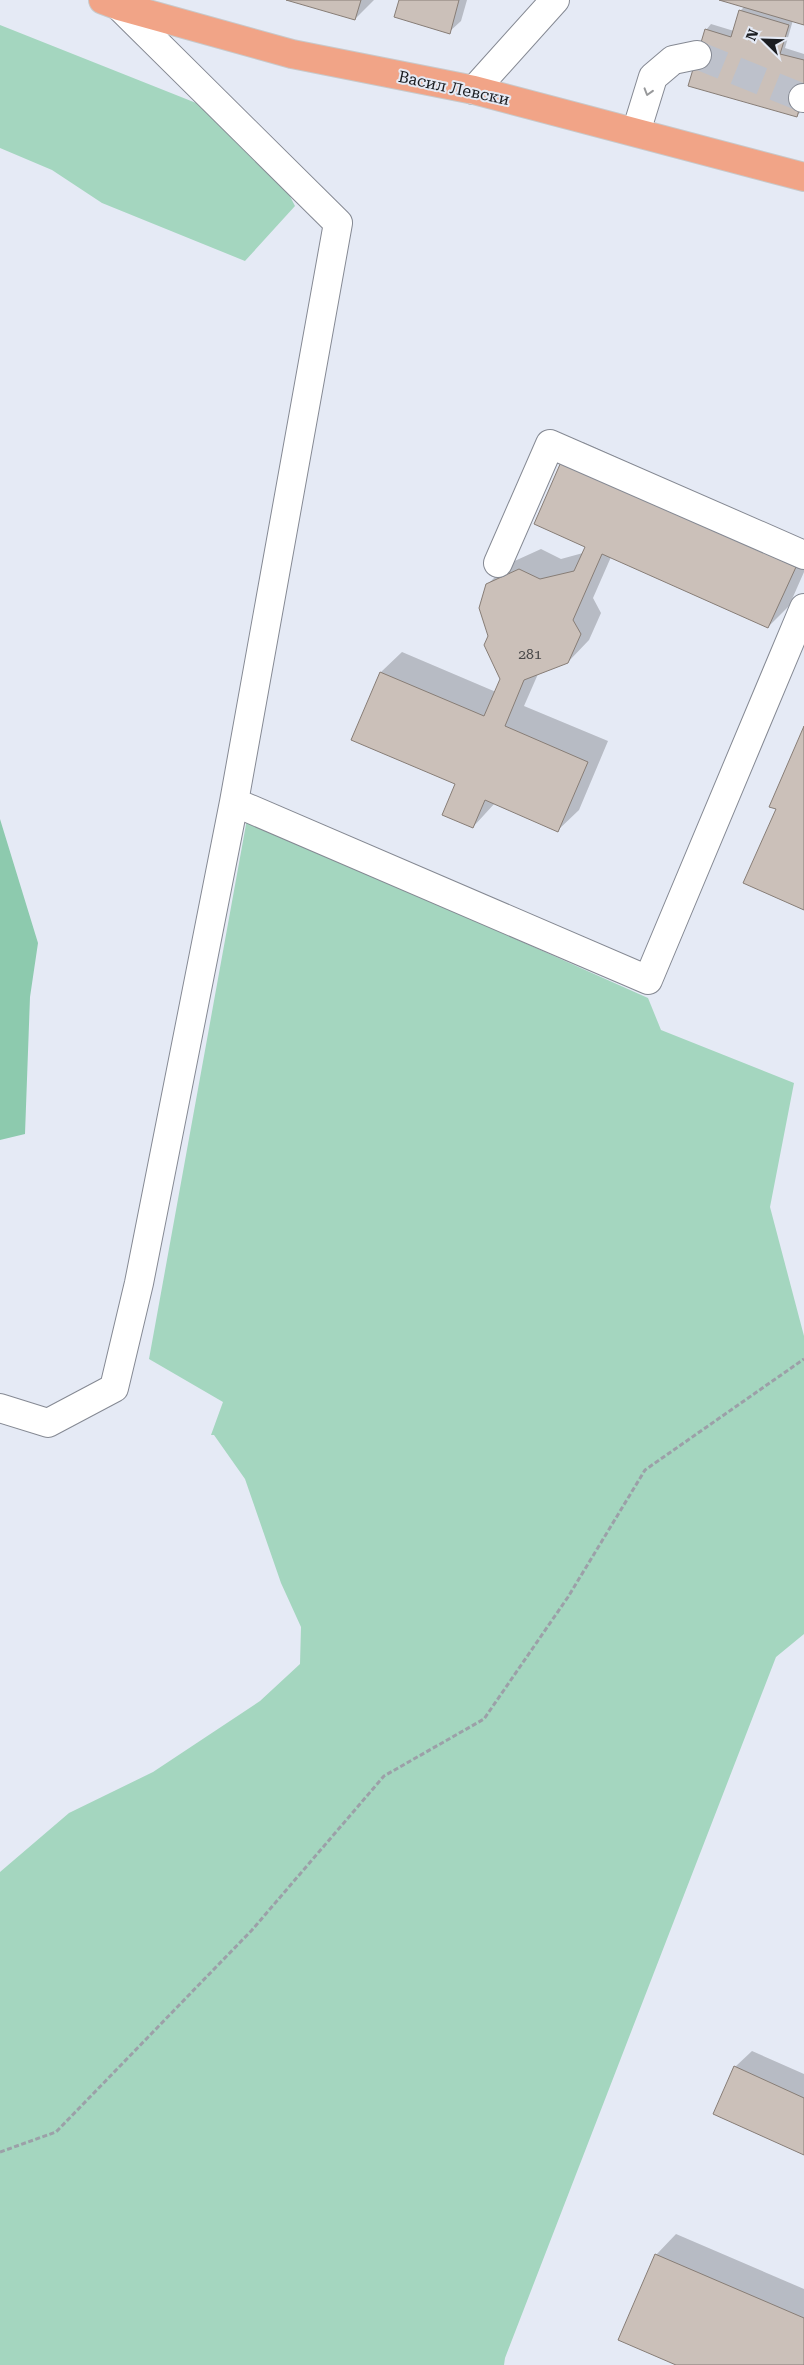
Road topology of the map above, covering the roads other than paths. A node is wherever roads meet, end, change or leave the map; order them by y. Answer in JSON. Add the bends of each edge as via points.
{"nodes":[{"id":1,"x":555,"y":0,"type":"edge"},
{"id":2,"x":115,"y":2,"type":"edge"},
{"id":3,"x":697,"y":55,"type":"tunnel mouth"},
{"id":4,"x":474,"y":90,"type":"junction"},
{"id":5,"x":636,"y":132,"type":"junction"},
{"id":6,"x":804,"y":177,"type":"edge"},
{"id":7,"x":804,"y":555,"type":"edge"},
{"id":8,"x":498,"y":563,"type":"dead end"},
{"id":9,"x":804,"y":608,"type":"edge"},
{"id":10,"x":234,"y":802,"type":"junction"},
{"id":11,"x":0,"y":1408,"type":"edge"}],
"edges":[{"from":1,"to":4,"type":"street"},
{"from":2,"to":4,"type":"main road","name":"Васил Левски","via":[[292,54]]},
{"from":2,"to":10,"type":"street","via":[[338,224]]},
{"from":3,"to":5,"type":"street","one_way":true,"via":[[673,60],[653,77]]},
{"from":4,"to":5,"type":"main road","name":"Васил Левски"},
{"from":5,"to":6,"type":"main road","name":"Васил Левски"},
{"from":7,"to":8,"type":"street","via":[[550,444]]},
{"from":9,"to":10,"type":"street","via":[[648,980]]},
{"from":10,"to":11,"type":"street","via":[[139,1283],[114,1388],[48,1423]]}]}
